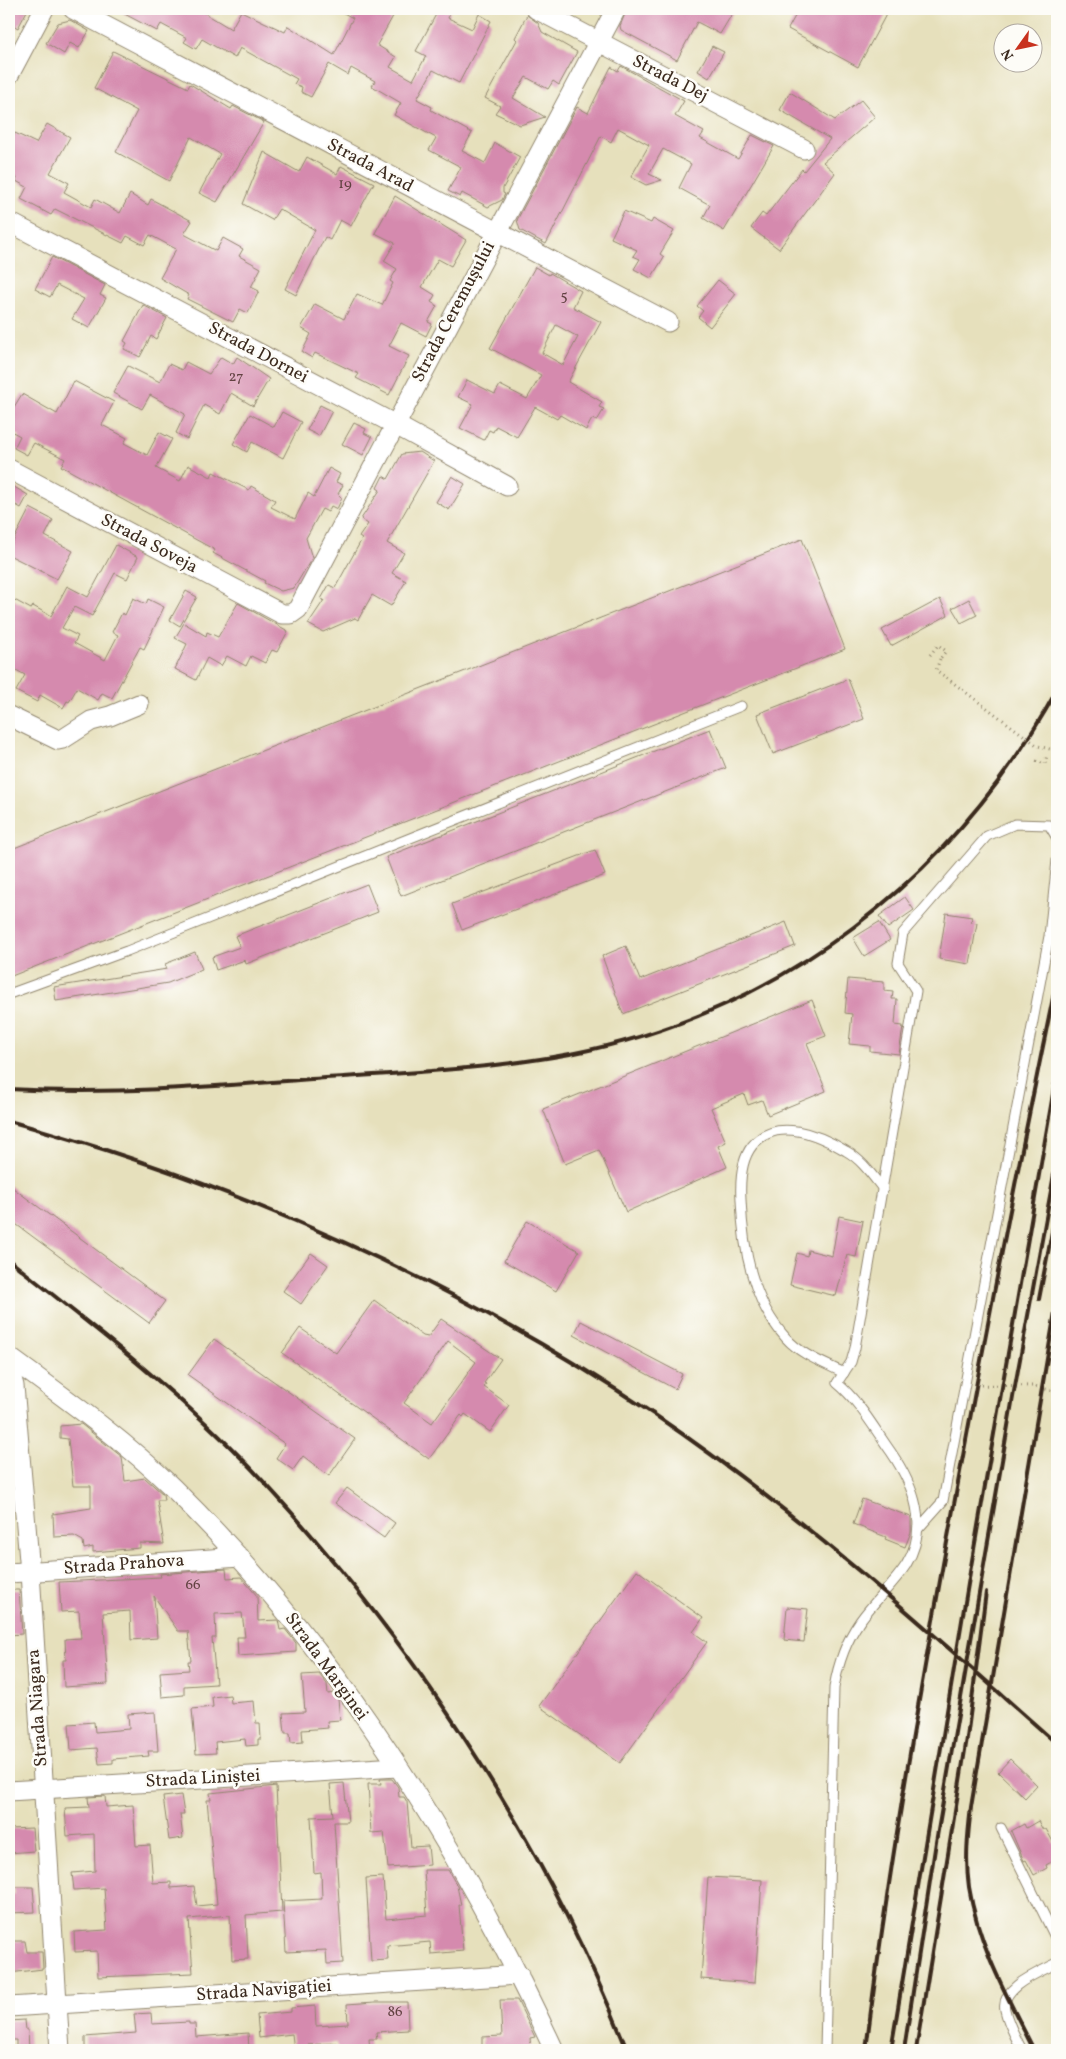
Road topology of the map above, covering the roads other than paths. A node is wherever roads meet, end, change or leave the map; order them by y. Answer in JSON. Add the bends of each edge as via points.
{"nodes":[{"id":1,"x":44,"y":9,"type":"edge"},
{"id":2,"x":73,"y":9,"type":"edge"},
{"id":3,"x":536,"y":9,"type":"edge"},
{"id":4,"x":616,"y":9,"type":"edge"},
{"id":5,"x":598,"y":42,"type":"junction"},
{"id":6,"x":9,"y":75,"type":"edge"},
{"id":7,"x":804,"y":149,"type":"dead end"},
{"id":8,"x":9,"y":222,"type":"edge"},
{"id":9,"x":497,"y":233,"type":"junction"},
{"id":10,"x":668,"y":322,"type":"dead end"},
{"id":11,"x":394,"y":424,"type":"junction"},
{"id":12,"x":9,"y":469,"type":"edge"},
{"id":13,"x":507,"y":486,"type":"dead end"},
{"id":14,"x":291,"y":614,"type":"joint"},
{"id":15,"x":139,"y":704,"type":"dead end"},
{"id":16,"x":741,"y":706,"type":"dead end"},
{"id":17,"x":9,"y":716,"type":"edge"},
{"id":18,"x":1057,"y":838,"type":"edge"},
{"id":19,"x":1057,"y":860,"type":"edge"},
{"id":20,"x":9,"y":994,"type":"edge"},
{"id":21,"x":883,"y":1188,"type":"junction"},
{"id":22,"x":9,"y":1357,"type":"edge"},
{"id":23,"x":9,"y":1367,"type":"edge"},
{"id":24,"x":844,"y":1373,"type":"junction"},
{"id":25,"x":918,"y":1529,"type":"junction"},
{"id":26,"x":240,"y":1557,"type":"junction"},
{"id":27,"x":30,"y":1572,"type":"junction"},
{"id":28,"x":9,"y":1573,"type":"edge"},
{"id":29,"x":397,"y":1767,"type":"junction"},
{"id":30,"x":43,"y":1788,"type":"junction"},
{"id":31,"x":9,"y":1791,"type":"edge"},
{"id":32,"x":1001,"y":1828,"type":"dead end"},
{"id":33,"x":1057,"y":1942,"type":"edge"},
{"id":34,"x":1057,"y":1963,"type":"edge"},
{"id":35,"x":519,"y":1975,"type":"junction"},
{"id":36,"x":57,"y":2004,"type":"junction"},
{"id":37,"x":9,"y":2007,"type":"edge"},
{"id":38,"x":60,"y":2050,"type":"edge"},
{"id":39,"x":554,"y":2050,"type":"edge"},
{"id":40,"x":825,"y":2050,"type":"edge"},
{"id":41,"x":1022,"y":2050,"type":"edge"}],
"edges":[{"from":1,"to":6,"type":"street"},
{"from":2,"to":9,"type":"street","name":"Strada Arad"},
{"from":3,"to":5,"type":"street","name":"Strada Dej"},
{"from":4,"to":5,"type":"street","name":"Strada Ceremușului"},
{"from":5,"to":7,"type":"street","name":"Strada Dej"},
{"from":5,"to":9,"type":"street","name":"Strada Ceremușului"},
{"from":8,"to":11,"type":"street","name":"Strada Dornei"},
{"from":9,"to":10,"type":"street","name":"Strada Arad"},
{"from":9,"to":11,"type":"street","name":"Strada Ceremușului"},
{"from":11,"to":13,"type":"street","name":"Strada Dornei"},
{"from":11,"to":14,"type":"street","name":"Strada Ceremușului","via":[[298,609]]},
{"from":12,"to":14,"type":"street","name":"Strada Soveja","via":[[282,614]]},
{"from":15,"to":17,"type":"street","via":[[91,721],[58,740]]},
{"from":16,"to":20,"type":"lane"},
{"from":18,"to":21,"type":"lane","via":[[1049,825],[1015,824],[987,836],[903,933],[898,963],[916,991]]},
{"from":19,"to":25,"type":"lane","via":[[1050,936],[943,1501]]},
{"from":21,"to":24,"type":"lane","via":[[855,1348]]},
{"from":21,"to":24,"type":"lane","via":[[846,1151],[786,1129],[774,1130],[752,1146],[741,1176],[742,1236],[761,1301],[787,1340]]},
{"from":22,"to":26,"type":"street","name":"Strada Marginei","via":[[97,1422],[172,1487]]},
{"from":23,"to":27,"type":"street","name":"Strada Niagara","via":[[14,1386]]},
{"from":24,"to":25,"type":"lane","via":[[837,1383],[857,1404],[908,1480],[917,1507]]},
{"from":25,"to":40,"type":"lane","via":[[912,1553],[860,1621],[837,1668]]},
{"from":26,"to":27,"type":"street","name":"Strada Prahova"},
{"from":26,"to":29,"type":"street","name":"Strada Marginei","via":[[302,1633]]},
{"from":27,"to":28,"type":"street","name":"Strada Prahova"},
{"from":27,"to":30,"type":"street","name":"Strada Niagara"},
{"from":29,"to":30,"type":"street","name":"Strada Liniștei"},
{"from":29,"to":35,"type":"street","name":"Strada Marginei","via":[[450,1852]]},
{"from":30,"to":31,"type":"street","name":"Strada Liniștei"},
{"from":30,"to":36,"type":"street","name":"Strada Niagara"},
{"from":32,"to":33,"type":"lane"},
{"from":34,"to":41,"type":"lane","via":[[1013,1989],[1008,1996],[1005,2011]]},
{"from":35,"to":36,"type":"street","name":"Strada Navigației"},
{"from":35,"to":39,"type":"street","name":"Strada Marginei"},
{"from":36,"to":37,"type":"street","name":"Strada Navigației"},
{"from":36,"to":38,"type":"street","name":"Strada Niagara"}]}
